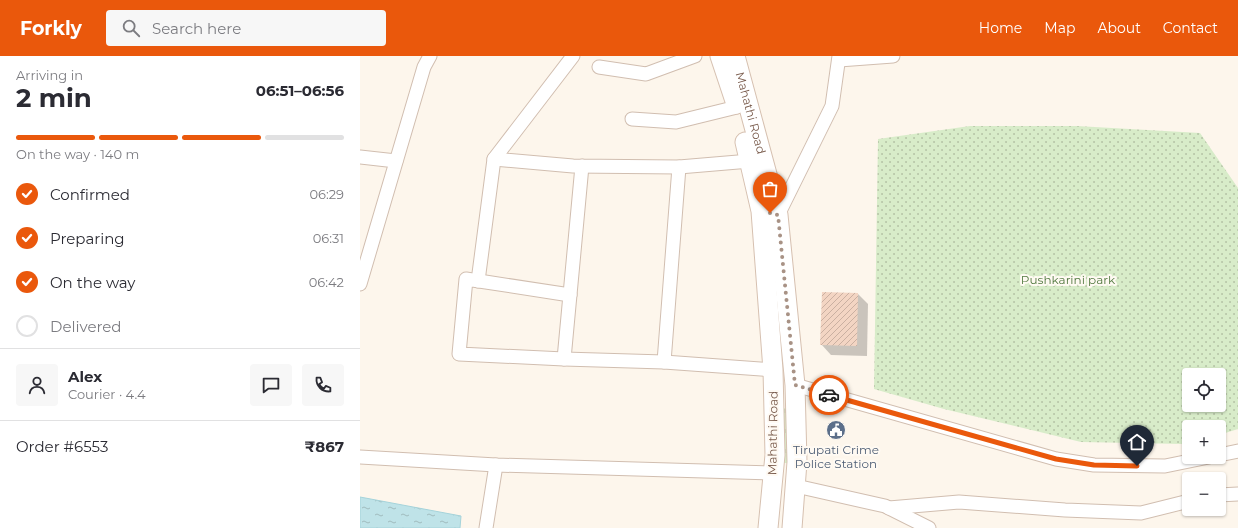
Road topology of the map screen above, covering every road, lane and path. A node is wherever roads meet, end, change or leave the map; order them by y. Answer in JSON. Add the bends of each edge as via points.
{"nodes":[{"id":1,"x":430,"y":56,"type":"edge"},
{"id":2,"x":573,"y":56,"type":"edge"},
{"id":3,"x":695,"y":56,"type":"edge"},
{"id":4,"x":720,"y":56,"type":"edge"},
{"id":5,"x":735,"y":56,"type":"edge"},
{"id":6,"x":893,"y":56,"type":"edge"},
{"id":7,"x":839,"y":58,"type":"edge"},
{"id":8,"x":599,"y":68,"type":"dead end"},
{"id":9,"x":737,"y":107,"type":"junction"},
{"id":10,"x":632,"y":119,"type":"dead end"},
{"id":11,"x":360,"y":157,"type":"edge"},
{"id":12,"x":494,"y":159,"type":"junction"},
{"id":13,"x":396,"y":161,"type":"junction"},
{"id":14,"x":750,"y":161,"type":"junction"},
{"id":15,"x":582,"y":166,"type":"junction"},
{"id":16,"x":679,"y":167,"type":"junction"},
{"id":17,"x":770,"y":213,"type":"junction"},
{"id":18,"x":478,"y":281,"type":"junction"},
{"id":19,"x":360,"y":284,"type":"edge"},
{"id":20,"x":570,"y":295,"type":"junction"},
{"id":21,"x":564,"y":359,"type":"junction"},
{"id":22,"x":664,"y":362,"type":"junction"},
{"id":23,"x":773,"y":370,"type":"junction"},
{"id":24,"x":795,"y":385,"type":"junction"},
{"id":25,"x":1238,"y":451,"type":"edge"},
{"id":26,"x":1226,"y":454,"type":"edge"},
{"id":27,"x":360,"y":457,"type":"edge"},
{"id":28,"x":1182,"y":463,"type":"edge"},
{"id":29,"x":496,"y":464,"type":"junction"},
{"id":30,"x":773,"y":473,"type":"junction"},
{"id":31,"x":796,"y":486,"type":"junction"},
{"id":32,"x":1238,"y":494,"type":"edge"},
{"id":33,"x":1226,"y":495,"type":"edge"},
{"id":34,"x":1182,"y":503,"type":"edge"},
{"id":35,"x":889,"y":508,"type":"junction"},
{"id":36,"x":486,"y":528,"type":"edge"},
{"id":37,"x":768,"y":528,"type":"edge"},
{"id":38,"x":792,"y":528,"type":"edge"},
{"id":39,"x":929,"y":528,"type":"edge"}],
"edges":[{"from":1,"to":13,"type":"street","via":[[424,67]]},
{"from":2,"to":12,"type":"street"},
{"from":3,"to":8,"type":"street","via":[[646,74]]},
{"from":4,"to":9,"type":"street","name":"Mahathi Road"},
{"from":5,"to":17,"type":"street","name":"Mahathi Road"},
{"from":6,"to":7,"type":"street"},
{"from":7,"to":17,"type":"street","via":[[832,106]]},
{"from":9,"to":10,"type":"street","via":[[676,122]]},
{"from":9,"to":14,"type":"street","name":"Mahathi Road"},
{"from":11,"to":13,"type":"street"},
{"from":12,"to":15,"type":"street"},
{"from":12,"to":18,"type":"street"},
{"from":13,"to":19,"type":"street"},
{"from":14,"to":16,"type":"street"},
{"from":14,"to":17,"type":"street","name":"Mahathi Road"},
{"from":15,"to":16,"type":"street"},
{"from":15,"to":20,"type":"street"},
{"from":16,"to":22,"type":"street"},
{"from":17,"to":23,"type":"street","name":"Mahathi Road"},
{"from":17,"to":24,"type":"street","name":"Mahathi Road"},
{"from":18,"to":20,"type":"street"},
{"from":18,"to":21,"type":"street","via":[[466,279],[459,354]]},
{"from":20,"to":21,"type":"street"},
{"from":21,"to":22,"type":"street"},
{"from":22,"to":23,"type":"street"},
{"from":23,"to":30,"type":"street","name":"Mahathi Road"},
{"from":24,"to":28,"type":"street","via":[[1056,459],[1094,465],[1165,466]]},
{"from":24,"to":31,"type":"street","name":"Mahathi Road"},
{"from":25,"to":26,"type":"street"},
{"from":27,"to":29,"type":"street"},
{"from":29,"to":30,"type":"street"},
{"from":29,"to":36,"type":"street"},
{"from":30,"to":37,"type":"street","name":"Mahathi Road"},
{"from":31,"to":35,"type":"street"},
{"from":31,"to":38,"type":"street","name":"Mahathi Road"},
{"from":32,"to":33,"type":"street"},
{"from":34,"to":35,"type":"street","via":[[1141,512],[1065,510],[958,502]]},
{"from":35,"to":39,"type":"street"}]}
